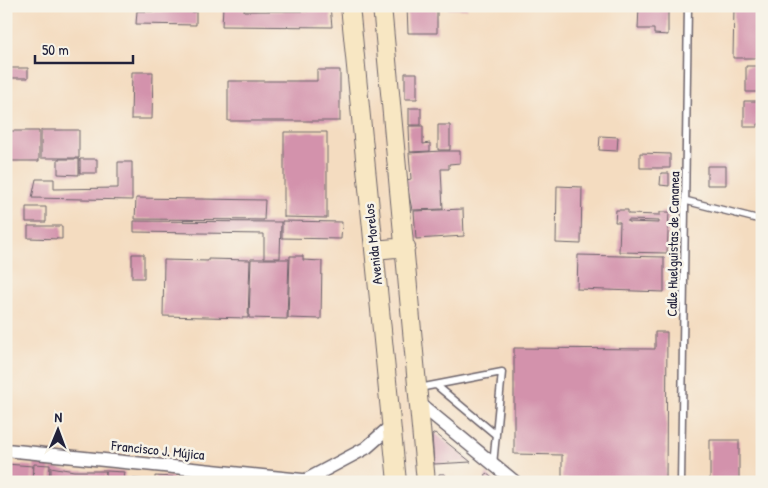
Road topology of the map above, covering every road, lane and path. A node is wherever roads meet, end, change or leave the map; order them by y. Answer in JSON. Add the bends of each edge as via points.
{"nodes":[{"id":1,"x":350,"y":6,"type":"edge"},
{"id":2,"x":382,"y":6,"type":"edge"},
{"id":3,"x":688,"y":6,"type":"edge"},
{"id":4,"x":687,"y":201,"type":"junction"},
{"id":5,"x":762,"y":220,"type":"edge"},
{"id":6,"x":406,"y":247,"type":"junction"},
{"id":7,"x":374,"y":250,"type":"junction"},
{"id":8,"x":436,"y":385,"type":"junction"},
{"id":9,"x":419,"y":396,"type":"junction"},
{"id":10,"x":391,"y":426,"type":"junction"},
{"id":11,"x":496,"y":435,"type":"junction"},
{"id":12,"x":6,"y":450,"type":"edge"},
{"id":13,"x":494,"y":464,"type":"junction"},
{"id":14,"x":306,"y":480,"type":"junction"},
{"id":15,"x":322,"y":482,"type":"edge"},
{"id":16,"x":397,"y":482,"type":"edge"},
{"id":17,"x":426,"y":482,"type":"edge"},
{"id":18,"x":514,"y":482,"type":"edge"},
{"id":19,"x":681,"y":482,"type":"edge"}],
"edges":[{"from":1,"to":7,"type":"main road","name":"Avenida Morelos"},
{"from":2,"to":6,"type":"main road"},
{"from":3,"to":4,"type":"lane","name":"Calle Huelguistas de Cananea"},
{"from":4,"to":5,"type":"lane"},
{"from":4,"to":19,"type":"lane","name":"Calle Huelguistas de Cananea"},
{"from":6,"to":7,"type":"main road"},
{"from":6,"to":9,"type":"main road"},
{"from":7,"to":10,"type":"main road","name":"Avenida Morelos"},
{"from":8,"to":9,"type":"lane"},
{"from":8,"to":11,"type":"lane"},
{"from":8,"to":11,"type":"lane","via":[[502,372]]},
{"from":9,"to":13,"type":"street"},
{"from":9,"to":17,"type":"main road"},
{"from":10,"to":14,"type":"street","via":[[366,448]]},
{"from":10,"to":16,"type":"main road","name":"Avenida Morelos"},
{"from":11,"to":13,"type":"lane"},
{"from":12,"to":14,"type":"street","name":"Francisco J. Mújica"},
{"from":13,"to":18,"type":"street"},
{"from":14,"to":15,"type":"street","name":"Francisco J. Mújica"}]}
